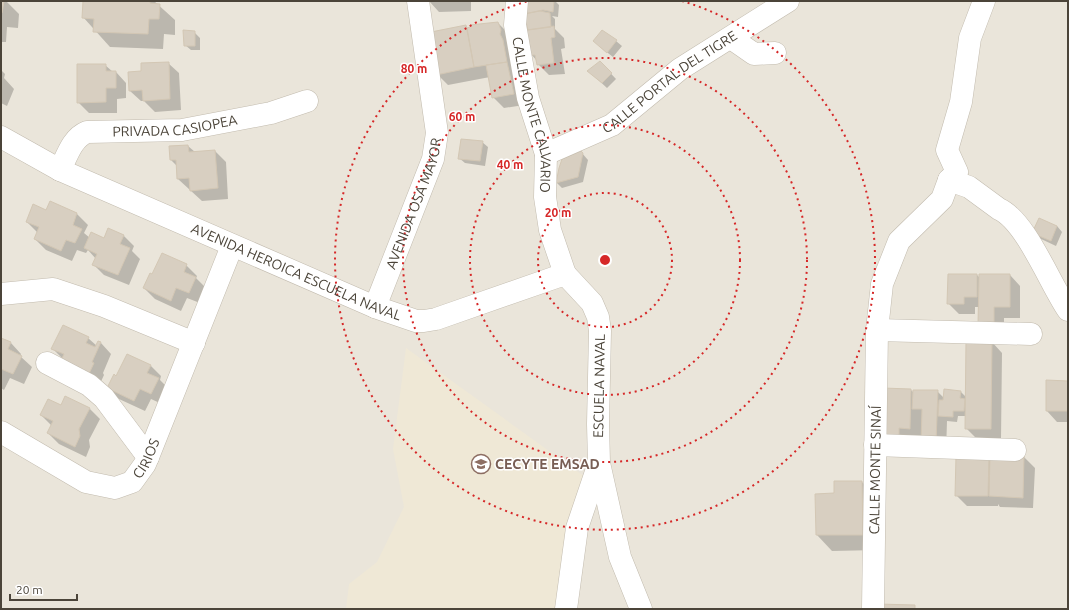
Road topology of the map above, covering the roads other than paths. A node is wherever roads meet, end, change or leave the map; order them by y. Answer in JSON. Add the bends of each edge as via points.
{"nodes":[{"id":1,"x":418,"y":1,"type":"edge"},
{"id":2,"x":517,"y":1,"type":"edge"},
{"id":3,"x":788,"y":1,"type":"edge"},
{"id":4,"x":984,"y":1,"type":"edge"},
{"id":5,"x":731,"y":38,"type":"junction"},
{"id":6,"x":775,"y":53,"type":"dead end"},
{"id":7,"x":308,"y":101,"type":"dead end"},
{"id":8,"x":1,"y":138,"type":"edge"},
{"id":9,"x":546,"y":154,"type":"junction"},
{"id":10,"x":60,"y":170,"type":"junction"},
{"id":11,"x":949,"y":180,"type":"junction"},
{"id":12,"x":232,"y":246,"type":"junction"},
{"id":13,"x":565,"y":274,"type":"junction"},
{"id":14,"x":1,"y":294,"type":"edge"},
{"id":15,"x":375,"y":307,"type":"junction"},
{"id":16,"x":1068,"y":310,"type":"edge"},
{"id":17,"x":877,"y":330,"type":"junction"},
{"id":18,"x":1031,"y":334,"type":"dead end"},
{"id":19,"x":194,"y":343,"type":"junction"},
{"id":20,"x":47,"y":363,"type":"dead end"},
{"id":21,"x":1,"y":432,"type":"edge"},
{"id":22,"x":875,"y":445,"type":"junction"},
{"id":23,"x":1015,"y":450,"type":"dead end"},
{"id":24,"x":148,"y":457,"type":"junction"},
{"id":25,"x":599,"y":463,"type":"junction"},
{"id":26,"x":566,"y":609,"type":"edge"},
{"id":27,"x":641,"y":609,"type":"edge"},
{"id":28,"x":873,"y":609,"type":"edge"}],
"edges":[{"from":1,"to":15,"type":"street","name":"AVENIDA OSA MAYOR","via":[[437,133],[433,159]]},
{"from":2,"to":9,"type":"street","name":"CALLE MONTE CALVARIO","via":[[515,25],[528,98]]},
{"from":3,"to":5,"type":"street","name":"CALLE PORTAL DEL TIGRE"},
{"from":4,"to":11,"type":"street","name":"CALLE MONTE SINAÍ","via":[[970,38],[961,102],[947,150],[957,172]]},
{"from":5,"to":6,"type":"street","via":[[754,54]]},
{"from":5,"to":9,"type":"street","name":"CALLE PORTAL DEL TIGRE","via":[[680,69],[612,125]]},
{"from":7,"to":10,"type":"street","name":"PRIVADA CASIOPEA","via":[[271,113],[182,130],[87,132],[75,141]]},
{"from":8,"to":10,"type":"street","name":"AVENIDA HEROICA ESCUELA NAVAL"},
{"from":9,"to":13,"type":"street","name":"CALLE MONTE CALVARIO","via":[[544,197],[550,230]]},
{"from":10,"to":12,"type":"street","name":"AVENIDA HEROICA ESCUELA NAVAL"},
{"from":11,"to":16,"type":"street","via":[[969,187],[1005,212],[1026,234]]},
{"from":11,"to":17,"type":"street","name":"CALLE MONTE SINAÍ","via":[[942,199],[899,241],[882,284]]},
{"from":12,"to":15,"type":"street","name":"AVENIDA HEROICA ESCUELA NAVAL"},
{"from":12,"to":19,"type":"street","name":"CIRIOS"},
{"from":13,"to":15,"type":"street","name":"AVENIDA HEROICA ESCUELA NAVAL","via":[[424,322]]},
{"from":13,"to":25,"type":"street","name":"ESCUELA NAVAL","via":[[592,303],[598,317]]},
{"from":14,"to":19,"type":"street","via":[[53,290],[104,306]]},
{"from":17,"to":18,"type":"street"},
{"from":17,"to":22,"type":"street","name":"CALLE MONTE SINAÍ"},
{"from":19,"to":24,"type":"street","name":"CIRIOS"},
{"from":20,"to":24,"type":"street","via":[[89,385],[104,398]]},
{"from":21,"to":24,"type":"street","name":"CIRIOS","via":[[86,482],[115,488],[132,482]]},
{"from":22,"to":23,"type":"street"},
{"from":22,"to":28,"type":"street","name":"CALLE MONTE SINAÍ"},
{"from":25,"to":26,"type":"street","via":[[577,528]]},
{"from":25,"to":27,"type":"street","name":"ESCUELA NAVAL","via":[[620,557]]}]}
